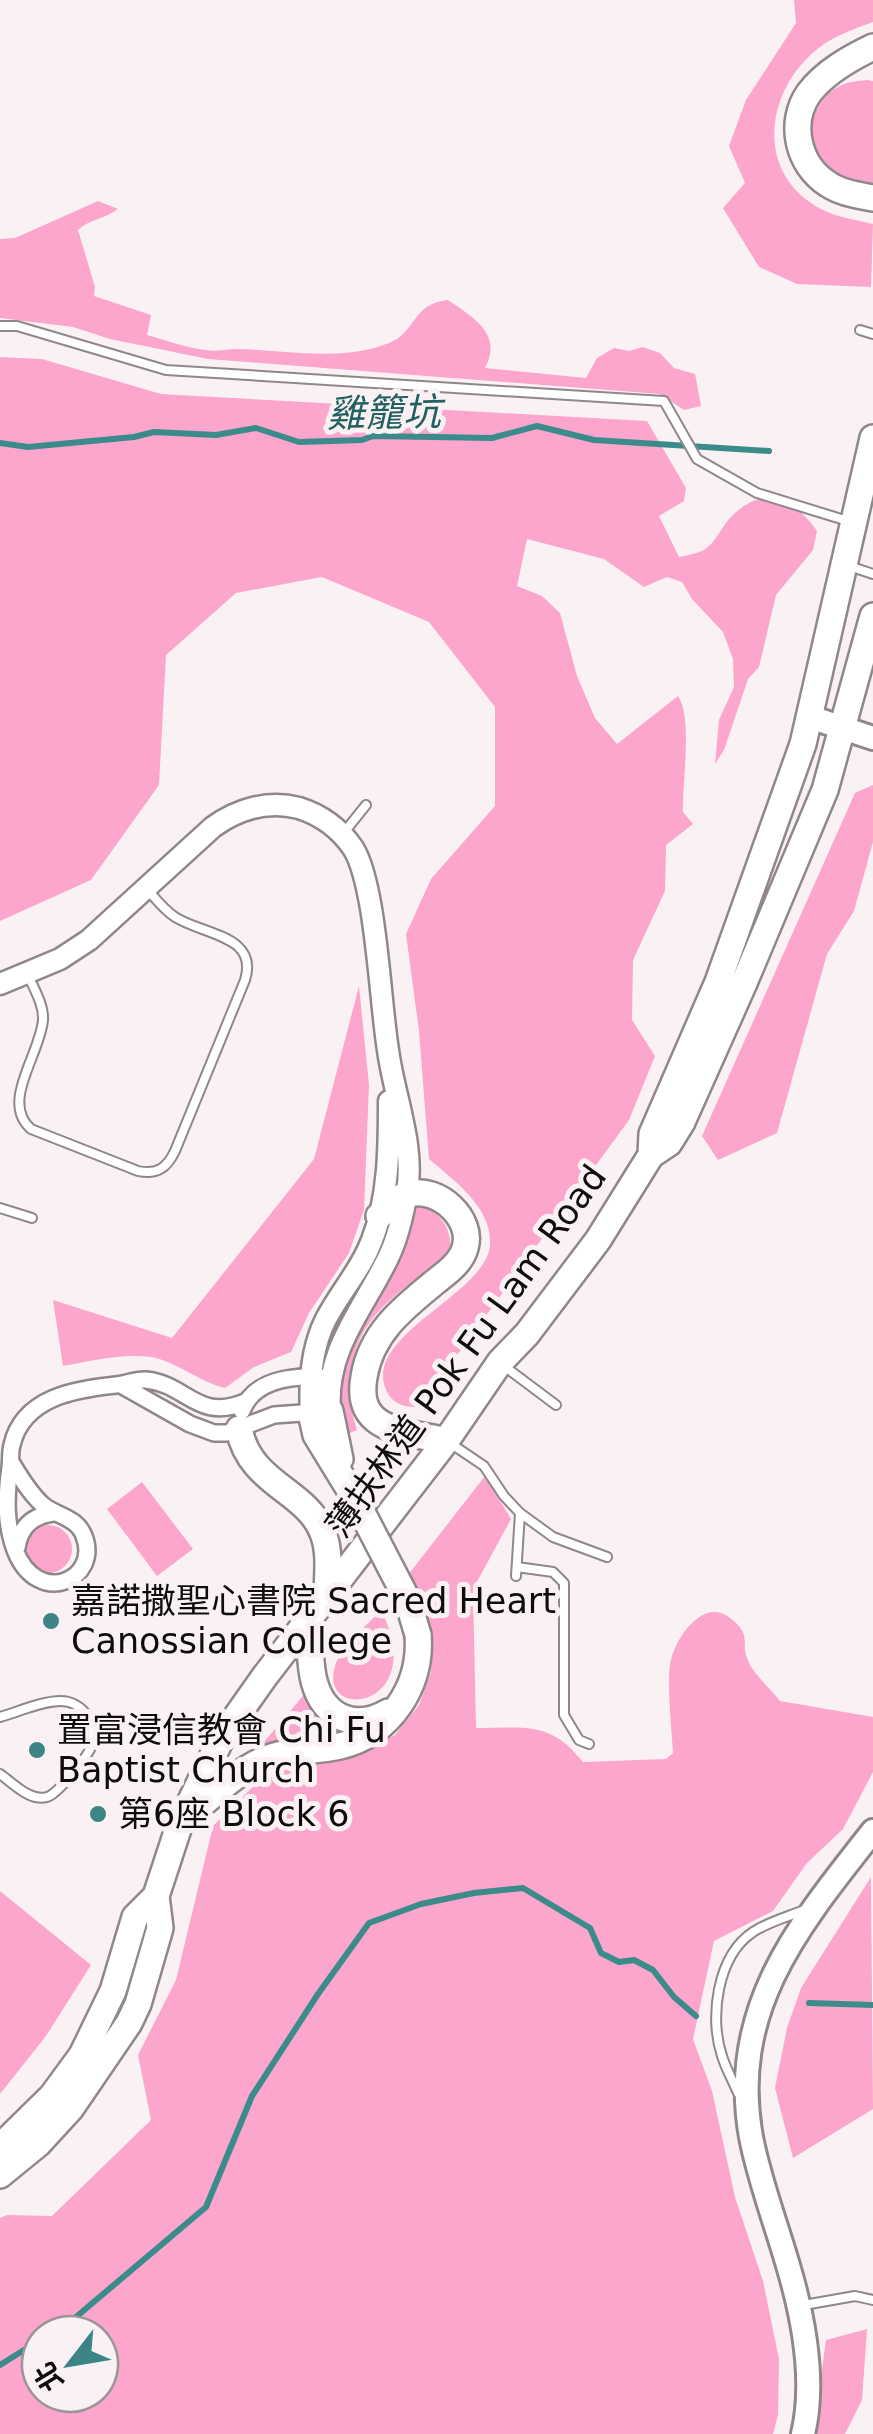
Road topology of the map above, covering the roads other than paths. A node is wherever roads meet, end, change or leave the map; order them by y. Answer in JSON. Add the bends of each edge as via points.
{"nodes":[{"id":1,"x":873,"y":47,"type":"edge"},
{"id":2,"x":873,"y":67,"type":"edge"},
{"id":3,"x":821,"y":80,"type":"junction"},
{"id":4,"x":873,"y":198,"type":"edge"},
{"id":5,"x":0,"y":326,"type":"edge"},
{"id":6,"x":860,"y":330,"type":"dead end"},
{"id":7,"x":873,"y":334,"type":"edge"},
{"id":8,"x":873,"y":438,"type":"edge"},
{"id":9,"x":854,"y":523,"type":"junction"},
{"id":10,"x":844,"y":565,"type":"junction"},
{"id":11,"x":873,"y":574,"type":"edge"},
{"id":12,"x":873,"y":616,"type":"edge"},
{"id":13,"x":810,"y":717,"type":"junction"},
{"id":14,"x":844,"y":728,"type":"junction"},
{"id":15,"x":873,"y":738,"type":"edge"},
{"id":16,"x":366,"y":805,"type":"dead end"},
{"id":17,"x":342,"y":834,"type":"junction"},
{"id":18,"x":146,"y":888,"type":"junction"},
{"id":19,"x":27,"y":973,"type":"junction"},
{"id":20,"x":0,"y":984,"type":"edge"},
{"id":21,"x":388,"y":1054,"type":"junction"},
{"id":22,"x":651,"y":1156,"type":"junction"},
{"id":23,"x":406,"y":1194,"type":"junction"},
{"id":24,"x":0,"y":1208,"type":"edge"},
{"id":25,"x":379,"y":1216,"type":"junction"},
{"id":26,"x":32,"y":1218,"type":"dead end"},
{"id":27,"x":500,"y":1362,"type":"junction"},
{"id":28,"x":320,"y":1377,"type":"junction"},
{"id":29,"x":121,"y":1385,"type":"junction"},
{"id":30,"x":245,"y":1402,"type":"junction"},
{"id":31,"x":556,"y":1406,"type":"dead end"},
{"id":32,"x":320,"y":1412,"type":"junction"},
{"id":33,"x":239,"y":1429,"type":"junction"},
{"id":34,"x":446,"y":1440,"type":"junction"},
{"id":35,"x":10,"y":1462,"type":"junction"},
{"id":36,"x":53,"y":1513,"type":"junction"},
{"id":37,"x":520,"y":1513,"type":"junction"},
{"id":38,"x":18,"y":1557,"type":"junction"},
{"id":39,"x":607,"y":1557,"type":"dead end"},
{"id":40,"x":327,"y":1598,"type":"junction"},
{"id":41,"x":309,"y":1620,"type":"junction"},
{"id":42,"x":400,"y":1703,"type":"junction"},
{"id":43,"x":0,"y":1718,"type":"edge"},
{"id":44,"x":589,"y":1744,"type":"dead end"},
{"id":45,"x":0,"y":1774,"type":"edge"},
{"id":46,"x":180,"y":1823,"type":"junction"},
{"id":47,"x":873,"y":1831,"type":"edge"},
{"id":48,"x":156,"y":1896,"type":"junction"},
{"id":49,"x":814,"y":1905,"type":"junction"},
{"id":50,"x":748,"y":2115,"type":"junction"},
{"id":51,"x":0,"y":2147,"type":"edge"},
{"id":52,"x":0,"y":2174,"type":"edge"},
{"id":53,"x":873,"y":2300,"type":"edge"},
{"id":54,"x":798,"y":2306,"type":"junction"},
{"id":55,"x":802,"y":2434,"type":"edge"}],
"edges":[{"from":1,"to":3,"type":"main road"},
{"from":2,"to":3,"type":"main road","via":[[846,68]]},
{"from":3,"to":4,"type":"main road","via":[[799,116],[805,160],[826,184]]},
{"from":5,"to":9,"type":"lane","via":[[166,370],[664,401],[697,459],[757,493]]},
{"from":6,"to":7,"type":"lane"},
{"from":8,"to":9,"type":"main road","name":"薄扶林道 Pok Fu Lam Road"},
{"from":9,"to":10,"type":"main road","name":"薄扶林道 Pok Fu Lam Road"},
{"from":10,"to":11,"type":"lane"},
{"from":10,"to":13,"type":"main road","name":"薄扶林道 Pok Fu Lam Road"},
{"from":12,"to":14,"type":"main road","name":"薄扶林道 Pok Fu Lam Road"},
{"from":13,"to":14,"type":"main road"},
{"from":13,"to":22,"type":"main road","name":"薄扶林道 Pok Fu Lam Road","via":[[718,982],[652,1134]]},
{"from":14,"to":15,"type":"main road"},
{"from":14,"to":22,"type":"main road","name":"薄扶林道 Pok Fu Lam Road","via":[[825,790],[698,1087],[668,1143]]},
{"from":16,"to":17,"type":"lane"},
{"from":17,"to":18,"type":"street","via":[[293,807],[250,808],[213,827]]},
{"from":17,"to":21,"type":"street","via":[[364,872]]},
{"from":18,"to":19,"type":"street","via":[[75,950]]},
{"from":18,"to":19,"type":"lane","via":[[174,916],[238,945],[248,962],[176,1151],[162,1169],[138,1171],[20,1120],[14,1100],[43,1024]]},
{"from":19,"to":20,"type":"street"},
{"from":21,"to":23,"type":"street","via":[[408,1160]]},
{"from":21,"to":25,"type":"street","via":[[389,1142]]},
{"from":22,"to":27,"type":"main road","name":"薄扶林道 Pok Fu Lam Road","via":[[598,1240]]},
{"from":23,"to":25,"type":"main road"},
{"from":23,"to":28,"type":"street","via":[[393,1248]]},
{"from":23,"to":34,"type":"main road","via":[[428,1194],[448,1204],[462,1222],[466,1248],[380,1334],[364,1372],[364,1404],[380,1424]]},
{"from":24,"to":26,"type":"lane"},
{"from":25,"to":28,"type":"street","via":[[364,1258],[317,1340]]},
{"from":27,"to":31,"type":"lane"},
{"from":27,"to":34,"type":"main road","name":"薄扶林道 Pok Fu Lam Road"},
{"from":28,"to":30,"type":"street","via":[[284,1379]]},
{"from":28,"to":32,"type":"street"},
{"from":29,"to":30,"type":"street","via":[[152,1380],[214,1410]]},
{"from":29,"to":33,"type":"street","via":[[190,1424],[214,1432]]},
{"from":29,"to":35,"type":"street","via":[[70,1390],[40,1406],[16,1433]]},
{"from":30,"to":33,"type":"street"},
{"from":32,"to":33,"type":"street","via":[[274,1415]]},
{"from":32,"to":42,"type":"main road","bridge":true,"via":[[316,1435],[408,1601],[418,1636],[415,1673]]},
{"from":33,"to":40,"type":"main road","via":[[250,1460],[321,1528]]},
{"from":34,"to":37,"type":"lane","via":[[484,1466]]},
{"from":34,"to":40,"type":"main road","name":"薄扶林道 Pok Fu Lam Road"},
{"from":35,"to":36,"type":"street"},
{"from":35,"to":38,"type":"street","via":[[8,1518]]},
{"from":36,"to":38,"type":"street","via":[[28,1523]]},
{"from":36,"to":38,"type":"street","via":[[72,1520],[85,1538],[80,1570],[51,1584],[30,1576]]},
{"from":37,"to":39,"type":"lane","via":[[553,1538]]},
{"from":37,"to":44,"type":"lane","via":[[517,1572],[553,1572],[564,1583],[564,1715]]},
{"from":40,"to":41,"type":"main road","name":"薄扶林道 Pok Fu Lam Road"},
{"from":41,"to":42,"type":"main road","via":[[314,1681],[331,1710],[362,1721]]},
{"from":41,"to":46,"type":"main road","name":"薄扶林道 Pok Fu Lam Road","via":[[222,1737]]},
{"from":42,"to":46,"type":"main road","via":[[380,1727],[356,1741],[259,1762]]},
{"from":43,"to":45,"type":"lane","via":[[62,1701],[77,1705],[94,1730],[92,1746],[58,1792],[46,1798],[32,1798]]},
{"from":46,"to":48,"type":"main road","name":"薄扶林道 Pok Fu Lam Road"},
{"from":47,"to":49,"type":"main road"},
{"from":48,"to":51,"type":"main road","name":"薄扶林道 Pok Fu Lam Road","via":[[135,1917],[113,1991],[82,2055]]},
{"from":48,"to":52,"type":"main road","name":"薄扶林道 Pok Fu Lam Road","via":[[160,1928],[129,2023],[71,2108]]},
{"from":49,"to":50,"type":"main road","via":[[766,1989],[748,2062]]},
{"from":49,"to":50,"type":"lane","via":[[755,1931],[722,1978],[721,2054]]},
{"from":50,"to":54,"type":"main road"},
{"from":53,"to":54,"type":"lane","via":[[855,2296]]},
{"from":54,"to":55,"type":"main road","via":[[807,2356]]}]}
